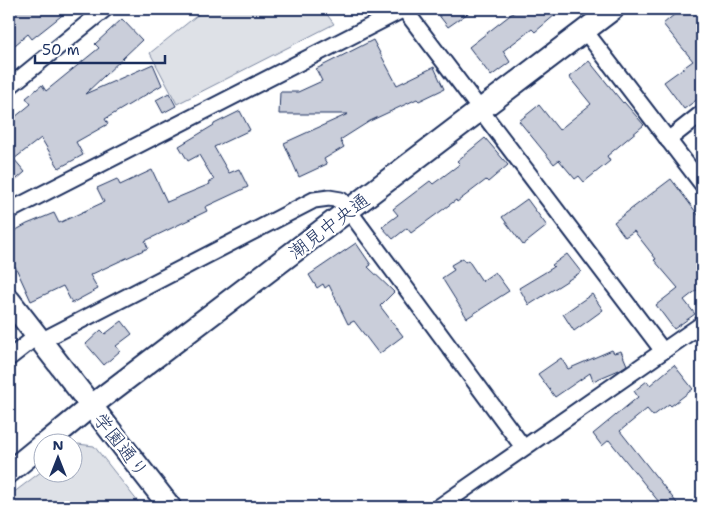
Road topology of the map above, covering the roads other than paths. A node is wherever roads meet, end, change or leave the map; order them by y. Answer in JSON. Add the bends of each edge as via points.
{"nodes":[{"id":1,"x":105,"y":9,"type":"edge"},
{"id":2,"x":404,"y":9,"type":"edge"},
{"id":3,"x":613,"y":9,"type":"edge"},
{"id":4,"x":585,"y":31,"type":"junction"},
{"id":5,"x":9,"y":87,"type":"edge"},
{"id":6,"x":481,"y":110,"type":"junction"},
{"id":7,"x":702,"y":113,"type":"edge"},
{"id":8,"x":668,"y":140,"type":"junction"},
{"id":9,"x":702,"y":184,"type":"edge"},
{"id":10,"x":348,"y":210,"type":"junction"},
{"id":11,"x":9,"y":212,"type":"edge"},
{"id":12,"x":9,"y":300,"type":"edge"},
{"id":13,"x":702,"y":324,"type":"edge"},
{"id":14,"x":39,"y":338,"type":"junction"},
{"id":15,"x":663,"y":351,"type":"junction"},
{"id":16,"x":9,"y":358,"type":"edge"},
{"id":17,"x":91,"y":406,"type":"junction"},
{"id":18,"x":56,"y":434,"type":"edge"},
{"id":19,"x":523,"y":447,"type":"junction"},
{"id":20,"x":32,"y":454,"type":"edge"},
{"id":21,"x":9,"y":472,"type":"edge"},
{"id":22,"x":170,"y":507,"type":"edge"},
{"id":23,"x":439,"y":507,"type":"edge"}],
"edges":[{"from":1,"to":5,"type":"street"},
{"from":2,"to":6,"type":"street"},
{"from":2,"to":11,"type":"street"},
{"from":3,"to":4,"type":"street","name":"潮見中央通"},
{"from":4,"to":6,"type":"street","name":"潮見中央通"},
{"from":4,"to":8,"type":"street"},
{"from":6,"to":10,"type":"street","name":"潮見中央通"},
{"from":6,"to":15,"type":"street"},
{"from":7,"to":8,"type":"street"},
{"from":8,"to":9,"type":"street"},
{"from":10,"to":14,"type":"street","via":[[341,200],[314,200]]},
{"from":10,"to":17,"type":"street","name":"潮見中央通"},
{"from":10,"to":19,"type":"street"},
{"from":12,"to":14,"type":"street","name":"学園通り"},
{"from":13,"to":15,"type":"street"},
{"from":14,"to":16,"type":"street"},
{"from":14,"to":17,"type":"street","name":"学園通り"},
{"from":15,"to":19,"type":"street"},
{"from":17,"to":18,"type":"street","name":"潮見中央通"},
{"from":17,"to":22,"type":"street","name":"学園通り"},
{"from":19,"to":23,"type":"street"},
{"from":20,"to":21,"type":"street","name":"潮見中央通"}]}
